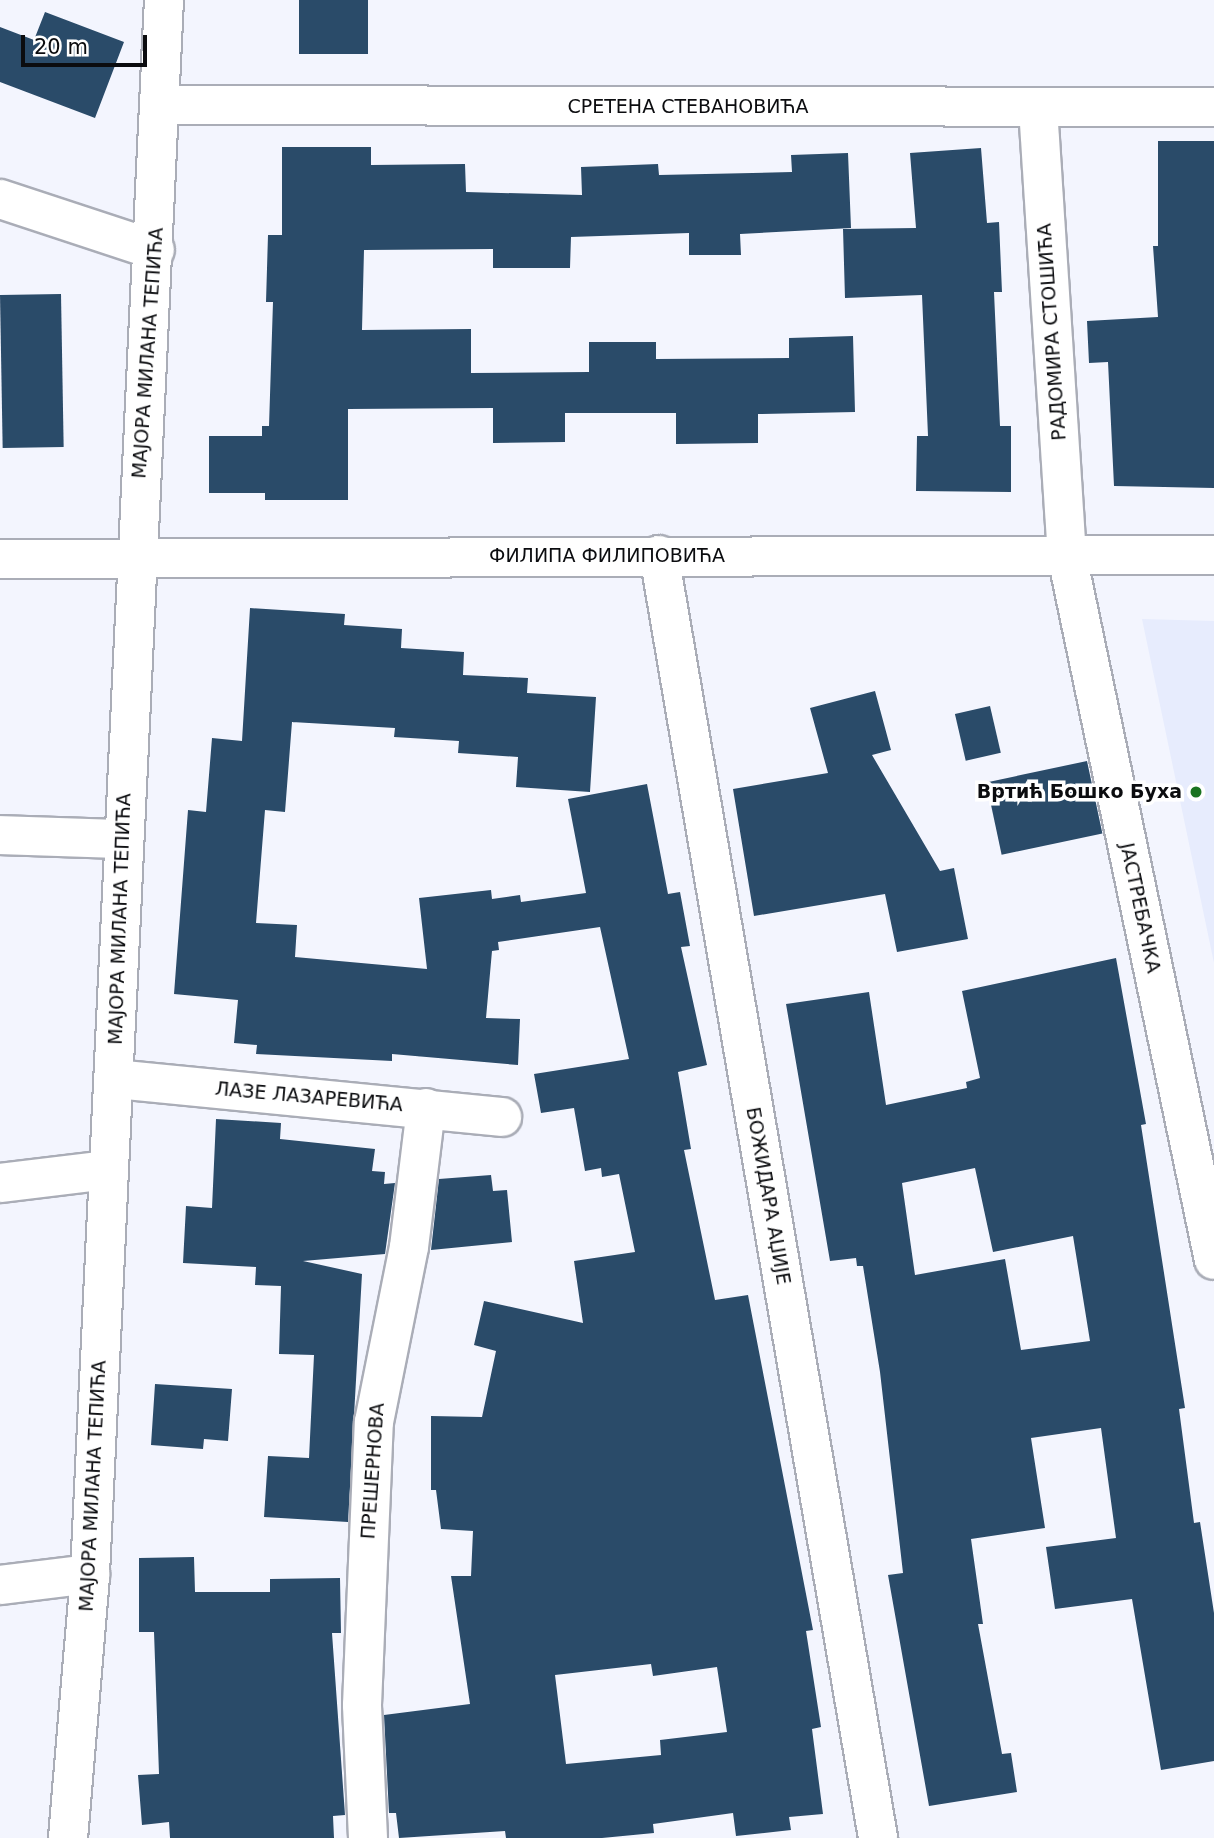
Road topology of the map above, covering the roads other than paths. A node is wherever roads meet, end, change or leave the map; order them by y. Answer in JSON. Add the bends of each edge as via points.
{"nodes":[{"id":1,"x":164,"y":0,"type":"edge"},
{"id":2,"x":162,"y":105,"type":"junction"},
{"id":3,"x":1214,"y":107,"type":"edge"},
{"id":4,"x":1038,"y":108,"type":"junction"},
{"id":5,"x":0,"y":199,"type":"edge"},
{"id":6,"x":155,"y":250,"type":"junction"},
{"id":7,"x":659,"y":555,"type":"junction"},
{"id":8,"x":1214,"y":555,"type":"edge"},
{"id":9,"x":1067,"y":556,"type":"junction"},
{"id":10,"x":135,"y":558,"type":"junction"},
{"id":11,"x":0,"y":559,"type":"edge"},
{"id":12,"x":0,"y":835,"type":"edge"},
{"id":13,"x":122,"y":839,"type":"junction"},
{"id":14,"x":115,"y":1079,"type":"junction"},
{"id":15,"x":426,"y":1108,"type":"junction"},
{"id":16,"x":502,"y":1116,"type":"dead end"},
{"id":17,"x":108,"y":1170,"type":"junction"},
{"id":18,"x":0,"y":1183,"type":"edge"},
{"id":19,"x":1214,"y":1260,"type":"edge"},
{"id":20,"x":90,"y":1574,"type":"junction"},
{"id":21,"x":0,"y":1585,"type":"edge"},
{"id":22,"x":68,"y":1838,"type":"edge"},
{"id":23,"x":368,"y":1838,"type":"edge"},
{"id":24,"x":878,"y":1838,"type":"edge"}],
"edges":[{"from":1,"to":2,"type":"street","name":"МАЈОРА МИЛАНА ТЕПИЋА"},
{"from":2,"to":4,"type":"street","name":"СРЕТЕНА СТЕВАНОВИЋА"},
{"from":2,"to":6,"type":"street","name":"МАЈОРА МИЛАНА ТЕПИЋА"},
{"from":3,"to":4,"type":"street","name":"СРЕТЕНА СТЕВАНОВИЋА"},
{"from":4,"to":9,"type":"street","name":"РАДОМИРА СТОШИЋА"},
{"from":5,"to":6,"type":"street"},
{"from":6,"to":10,"type":"street","name":"МАЈОРА МИЛАНА ТЕПИЋА"},
{"from":7,"to":9,"type":"street","name":"ФИЛИПА ФИЛИПОВИЋА"},
{"from":7,"to":10,"type":"street","name":"ФИЛИПА ФИЛИПОВИЋА"},
{"from":7,"to":24,"type":"street","name":"БОЖИДАРА АЏИЈЕ"},
{"from":8,"to":9,"type":"street","name":"ФИЛИПА ФИЛИПОВИЋА"},
{"from":9,"to":19,"type":"street","name":"ЈАСТРЕБАЧКА"},
{"from":10,"to":11,"type":"street","name":"ФИЛИПА ФИЛИПОВИЋА"},
{"from":10,"to":13,"type":"street","name":"МАЈОРА МИЛАНА ТЕПИЋА"},
{"from":12,"to":13,"type":"street"},
{"from":13,"to":14,"type":"street","name":"МАЈОРА МИЛАНА ТЕПИЋА"},
{"from":14,"to":15,"type":"street","name":"ЛАЗЕ ЛАЗАРЕВИЋА"},
{"from":14,"to":17,"type":"street","name":"МАЈОРА МИЛАНА ТЕПИЋА"},
{"from":15,"to":16,"type":"street","name":"ЛАЗЕ ЛАЗАРЕВИЋА"},
{"from":15,"to":23,"type":"street","name":"ПРЕШЕРНОВА","via":[[410,1247],[374,1422],[362,1705]]},
{"from":17,"to":18,"type":"street"},
{"from":17,"to":20,"type":"street","name":"МАЈОРА МИЛАНА ТЕПИЋА"},
{"from":20,"to":21,"type":"street"},
{"from":20,"to":22,"type":"street","name":"МАЈОРА МИЛАНА ТЕПИЋА"}]}
